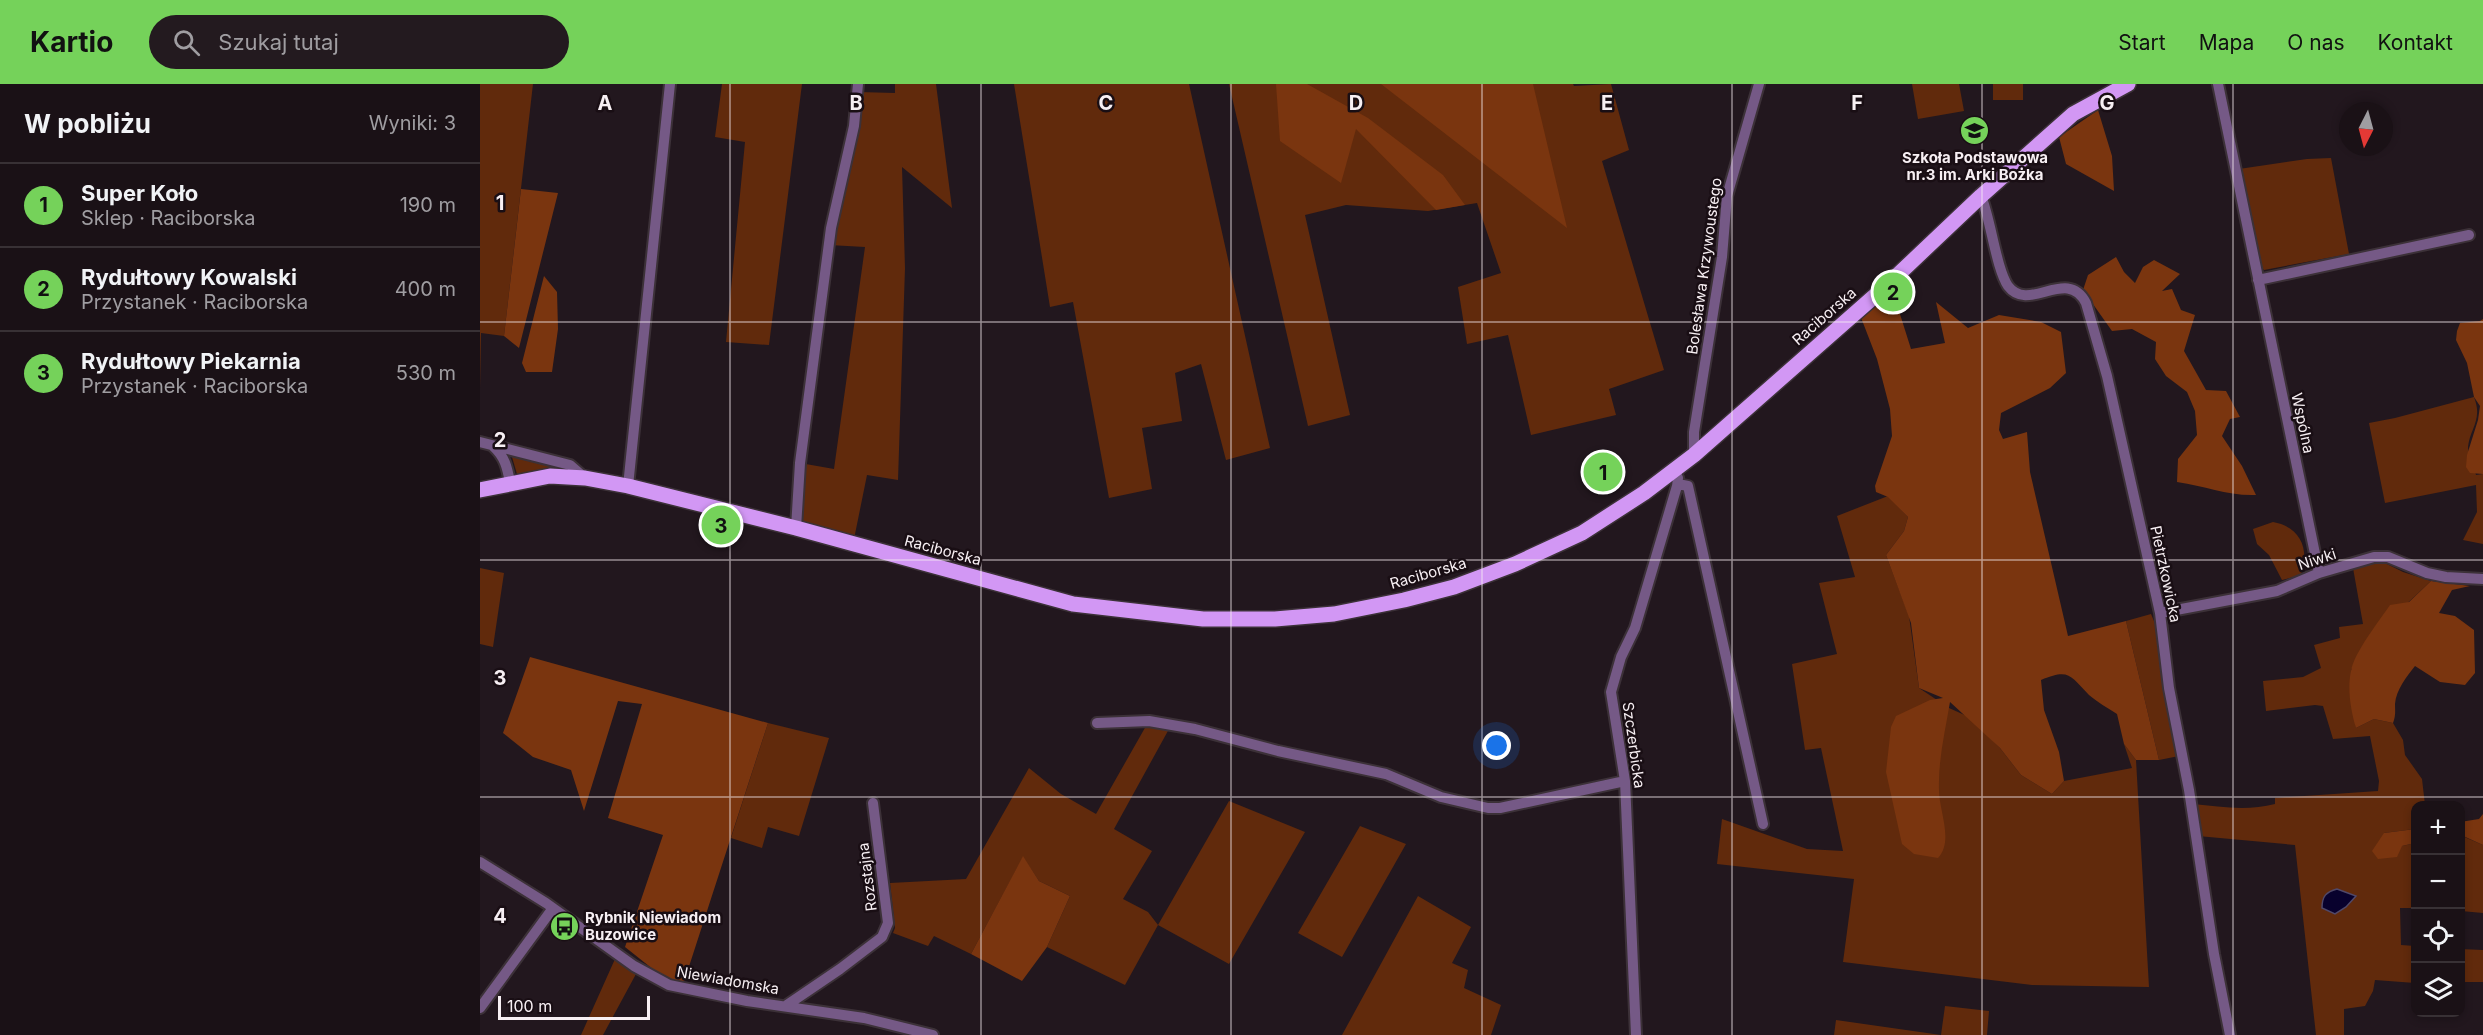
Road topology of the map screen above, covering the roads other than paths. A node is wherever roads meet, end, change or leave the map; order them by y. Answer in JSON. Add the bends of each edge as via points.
{"nodes":[{"id":1,"x":670,"y":84,"type":"edge"},
{"id":2,"x":858,"y":84,"type":"edge"},
{"id":3,"x":1759,"y":84,"type":"edge"},
{"id":4,"x":2128,"y":84,"type":"edge"},
{"id":5,"x":2218,"y":84,"type":"edge"},
{"id":6,"x":1981,"y":196,"type":"junction"},
{"id":7,"x":2469,"y":235,"type":"dead end"},
{"id":8,"x":2259,"y":280,"type":"junction"},
{"id":9,"x":480,"y":442,"type":"edge"},
{"id":10,"x":493,"y":446,"type":"junction"},
{"id":11,"x":1694,"y":454,"type":"junction"},
{"id":12,"x":1676,"y":477,"type":"junction"},
{"id":13,"x":585,"y":478,"type":"junction"},
{"id":14,"x":510,"y":482,"type":"junction"},
{"id":15,"x":628,"y":486,"type":"junction"},
{"id":16,"x":480,"y":489,"type":"edge"},
{"id":17,"x":796,"y":528,"type":"junction"},
{"id":18,"x":2319,"y":573,"type":"junction"},
{"id":19,"x":2483,"y":579,"type":"edge"},
{"id":20,"x":2160,"y":613,"type":"junction"},
{"id":21,"x":1097,"y":723,"type":"dead end"},
{"id":22,"x":1625,"y":781,"type":"junction"},
{"id":23,"x":873,"y":803,"type":"dead end"},
{"id":24,"x":1763,"y":824,"type":"dead end"},
{"id":25,"x":480,"y":862,"type":"edge"},
{"id":26,"x":553,"y":908,"type":"junction"},
{"id":27,"x":788,"y":1005,"type":"junction"},
{"id":28,"x":480,"y":1008,"type":"edge"},
{"id":29,"x":933,"y":1035,"type":"edge"},
{"id":30,"x":1636,"y":1035,"type":"edge"},
{"id":31,"x":2230,"y":1035,"type":"edge"}],
"edges":[{"from":1,"to":15,"type":"street"},
{"from":2,"to":17,"type":"street","via":[[854,126],[831,228],[800,463]]},
{"from":3,"to":11,"type":"street","name":"Bolesława Krzywoustego","via":[[1727,196]]},
{"from":4,"to":6,"type":"main road","name":"Raciborska","via":[[2073,114]]},
{"from":5,"to":8,"type":"street","name":"Wspólna"},
{"from":6,"to":11,"type":"main road","name":"Raciborska","via":[[1886,286]]},
{"from":6,"to":20,"type":"street","name":"Pietrzkowicka","via":[[2009,287],[2018,294],[2032,295],[2071,288],[2086,303],[2107,376]]},
{"from":7,"to":8,"type":"street"},
{"from":8,"to":18,"type":"street","name":"Wspólna"},
{"from":9,"to":10,"type":"street","name":"Raciborska"},
{"from":10,"to":13,"type":"street","name":"Raciborska","via":[[570,465]]},
{"from":10,"to":14,"type":"street","via":[[506,461]]},
{"from":11,"to":12,"type":"main road","name":"Raciborska"},
{"from":12,"to":17,"type":"main road","name":"Raciborska","via":[[1582,533],[1454,587],[1334,614],[1275,619],[1203,619],[1073,604]]},
{"from":12,"to":22,"type":"street","name":"Szczerbicka","via":[[1651,578],[1611,692]]},
{"from":12,"to":24,"type":"street","via":[[1688,486]]},
{"from":13,"to":14,"type":"main road","name":"Raciborska","via":[[550,476]]},
{"from":13,"to":15,"type":"main road","name":"Raciborska"},
{"from":14,"to":16,"type":"main road","name":"Raciborska"},
{"from":15,"to":17,"type":"main road","name":"Raciborska"},
{"from":18,"to":19,"type":"street","name":"Niwki","via":[[2374,557],[2388,557],[2427,573]]},
{"from":18,"to":20,"type":"street","name":"Niwki","via":[[2277,591]]},
{"from":20,"to":31,"type":"street","name":"Pietrzkowicka","via":[[2169,688]]},
{"from":21,"to":22,"type":"street","via":[[1149,721],[1195,729],[1386,774],[1441,797],[1488,808]]},
{"from":22,"to":30,"type":"street","name":"Szczerbicka"},
{"from":23,"to":27,"type":"street","name":"Rozstajna","via":[[886,930],[882,937]]},
{"from":25,"to":26,"type":"street","name":"Niewiadomska"},
{"from":26,"to":27,"type":"street","name":"Niewiadomska","via":[[634,966],[669,985]]},
{"from":26,"to":28,"type":"street"},
{"from":27,"to":29,"type":"street","name":"Niewiadomska"}]}
